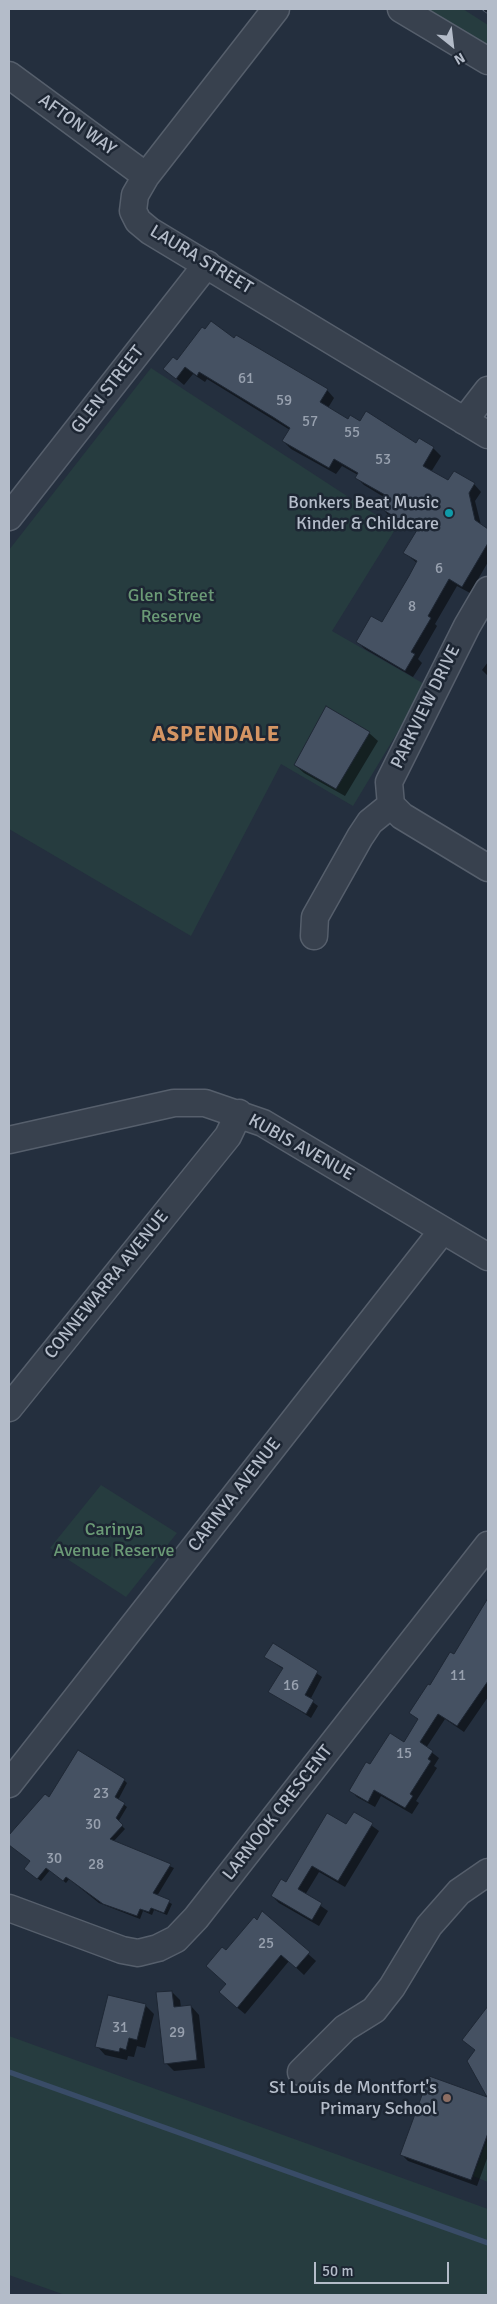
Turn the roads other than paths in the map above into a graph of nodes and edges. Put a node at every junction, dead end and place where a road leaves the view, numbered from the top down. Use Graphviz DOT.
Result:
graph roads {
  1 [pos="276,9"];
  2 [pos="400,9"];
  3 [pos="488,61"];
  4 [pos="9,75"];
  5 [pos="146,176"];
  6 [pos="207,264"];
  7 [pos="488,390"];
  8 [pos="464,420"];
  9 [pos="488,435"];
  10 [pos="9,517"];
  11 [pos="488,590"];
  12 [pos="392,805"];
  13 [pos="488,868"];
  14 [pos="314,936"];
  15 [pos="212,1105"];
  16 [pos="239,1113"];
  17 [pos="9,1140"];
  18 [pos="205,1162"];
  19 [pos="443,1230"];
  20 [pos="488,1258"];
  21 [pos="9,1408"];
  22 [pos="488,1544"];
  23 [pos="9,1784"];
  24 [pos="488,1872"];
  25 [pos="9,1908"];
  26 [pos="301,2072"];
  1 -- 5 [label="street, LAURA STREET"];
  2 -- 3 [label="street"];
  4 -- 5 [label="street, AFTON WAY"];
  5 -- 6 [label="street, LAURA STREET"];
  6 -- 8 [label="street, LAURA STREET"];
  6 -- 10 [label="street, GLEN STREET"];
  7 -- 8 [label="street"];
  8 -- 9 [label="street, LAURA STREET"];
  11 -- 12 [label="street, PARKVIEW DRIVE"];
  12 -- 13 [label="street"];
  12 -- 14 [label="street"];
  15 -- 16 [label="street, KUBIS AVENUE"];
  15 -- 17 [label="street, KUBIS AVENUE"];
  15 -- 18 [label="street, CONNEWARRA AVENUE"];
  16 -- 18 [label="street, CONNEWARRA AVENUE"];
  16 -- 19 [label="street, KUBIS AVENUE"];
  18 -- 21 [label="street, CONNEWARRA AVENUE"];
  19 -- 20 [label="street, KUBIS AVENUE"];
  19 -- 23 [label="street, CARINYA AVENUE"];
  22 -- 25 [label="street, LARNOOK CRESCENT"];
  24 -- 26 [label="street"];
}
